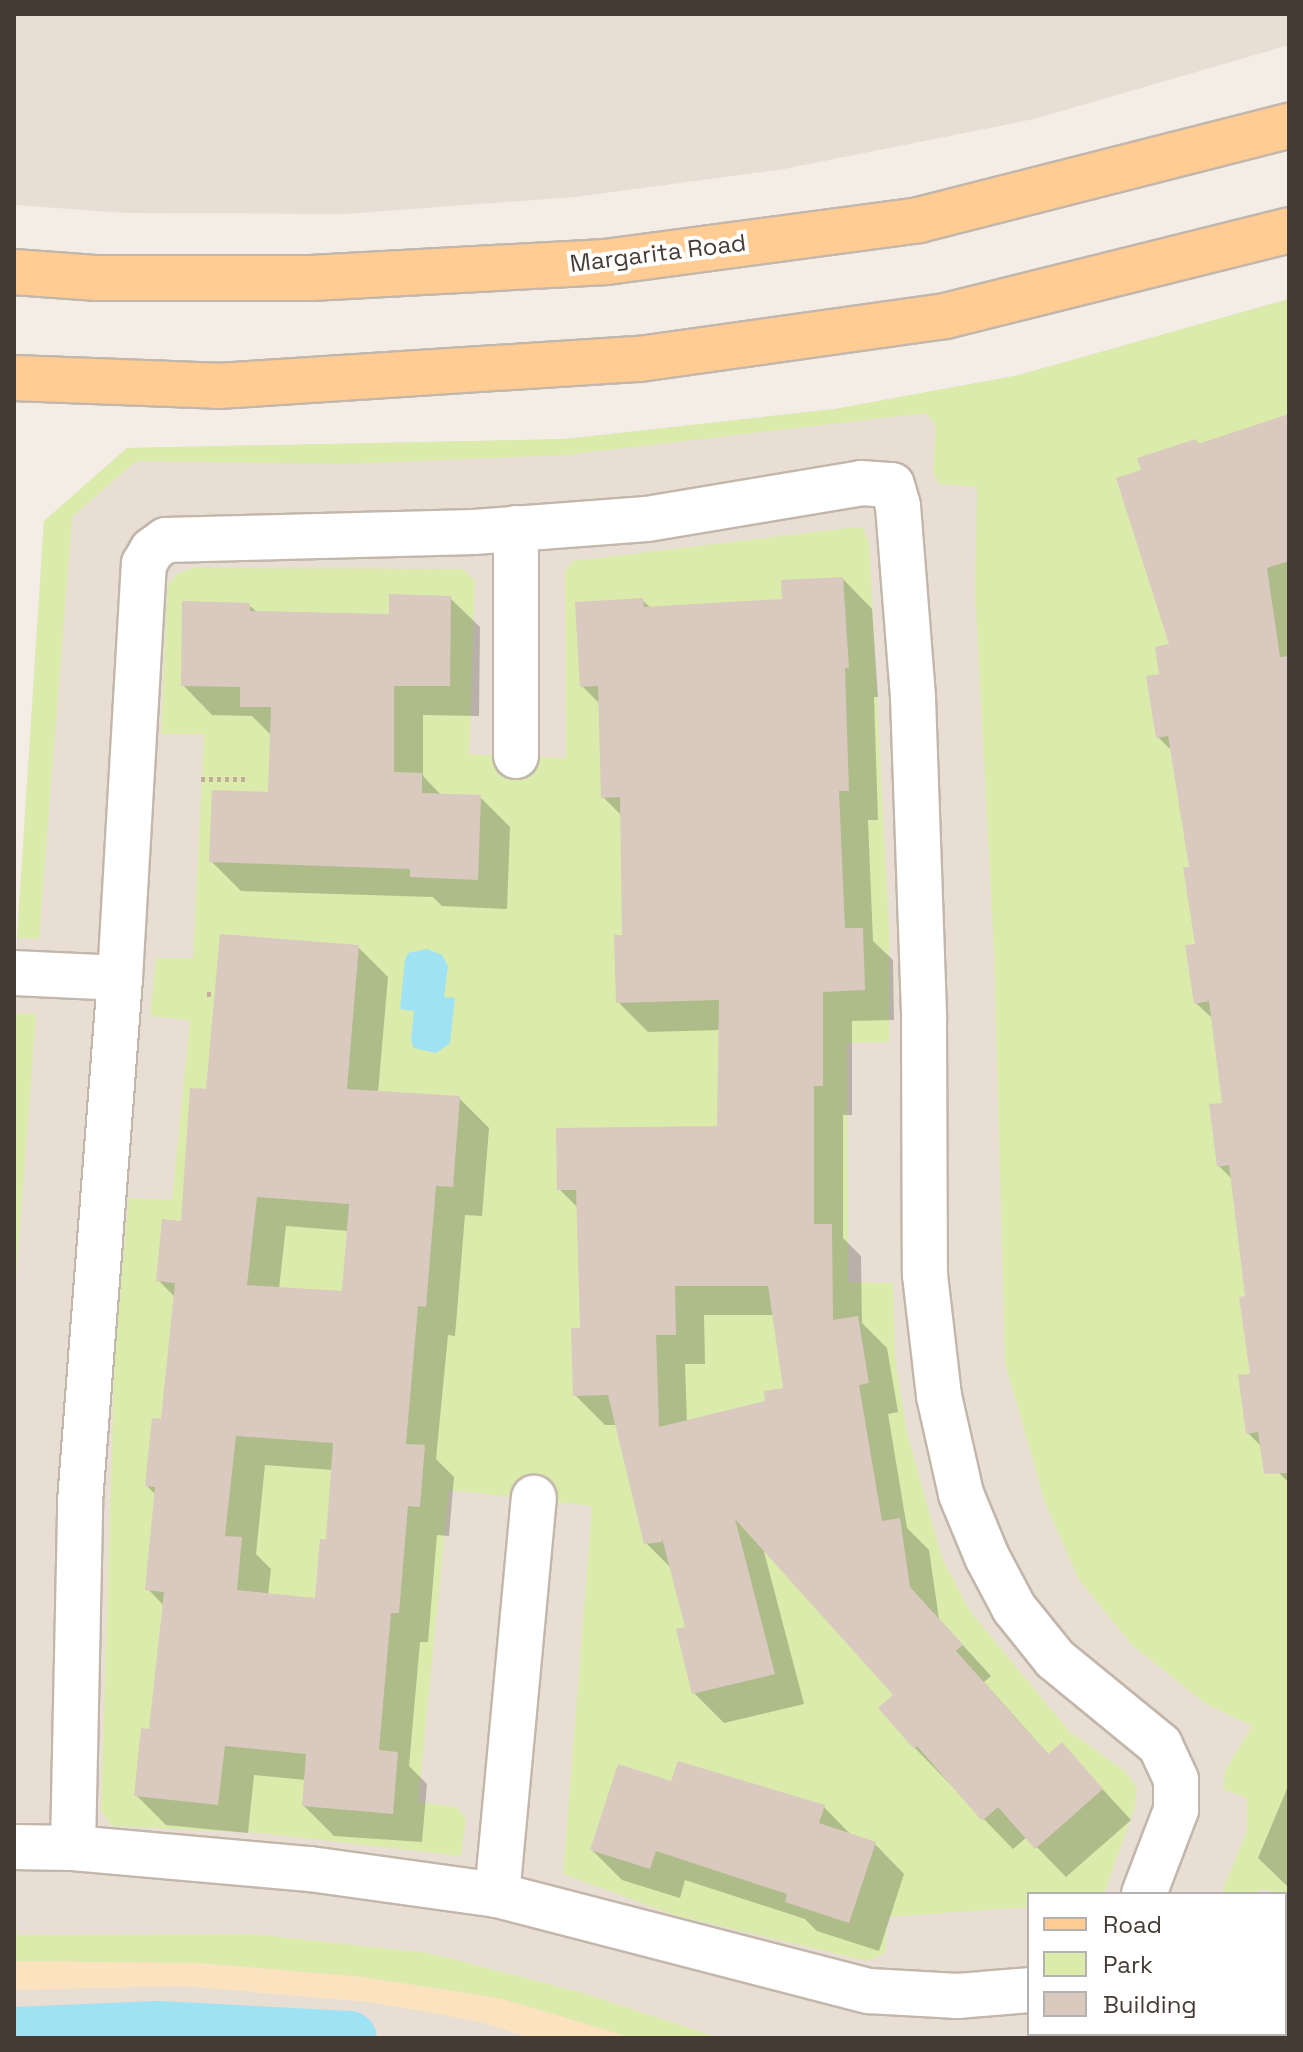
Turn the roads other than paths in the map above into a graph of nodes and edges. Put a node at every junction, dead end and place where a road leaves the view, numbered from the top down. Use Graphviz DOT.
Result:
graph roads {
  1 [pos="1289,126"];
  2 [pos="1289,230"];
  3 [pos="14,272"];
  4 [pos="14,378"];
  5 [pos="516,528"];
  6 [pos="516,756"];
  7 [pos="14,973"];
  8 [pos="120,978"];
  9 [pos="534,1498"];
  10 [pos="14,1847"];
  11 [pos="73,1848"];
  12 [pos="1145,1892"];
  13 [pos="497,1895"];
  14 [pos="1027,1990"];
  1 -- 3 [label="main road, Margarita Road"];
  2 -- 4 [label="main road"];
  5 -- 6 [label="lane"];
  5 -- 8 [label="lane"];
  5 -- 12 [label="lane"];
  7 -- 8 [label="lane"];
  8 -- 11 [label="lane"];
  9 -- 13 [label="lane"];
  10 -- 11 [label="lane"];
  11 -- 13 [label="lane"];
  13 -- 14 [label="lane"];
}
